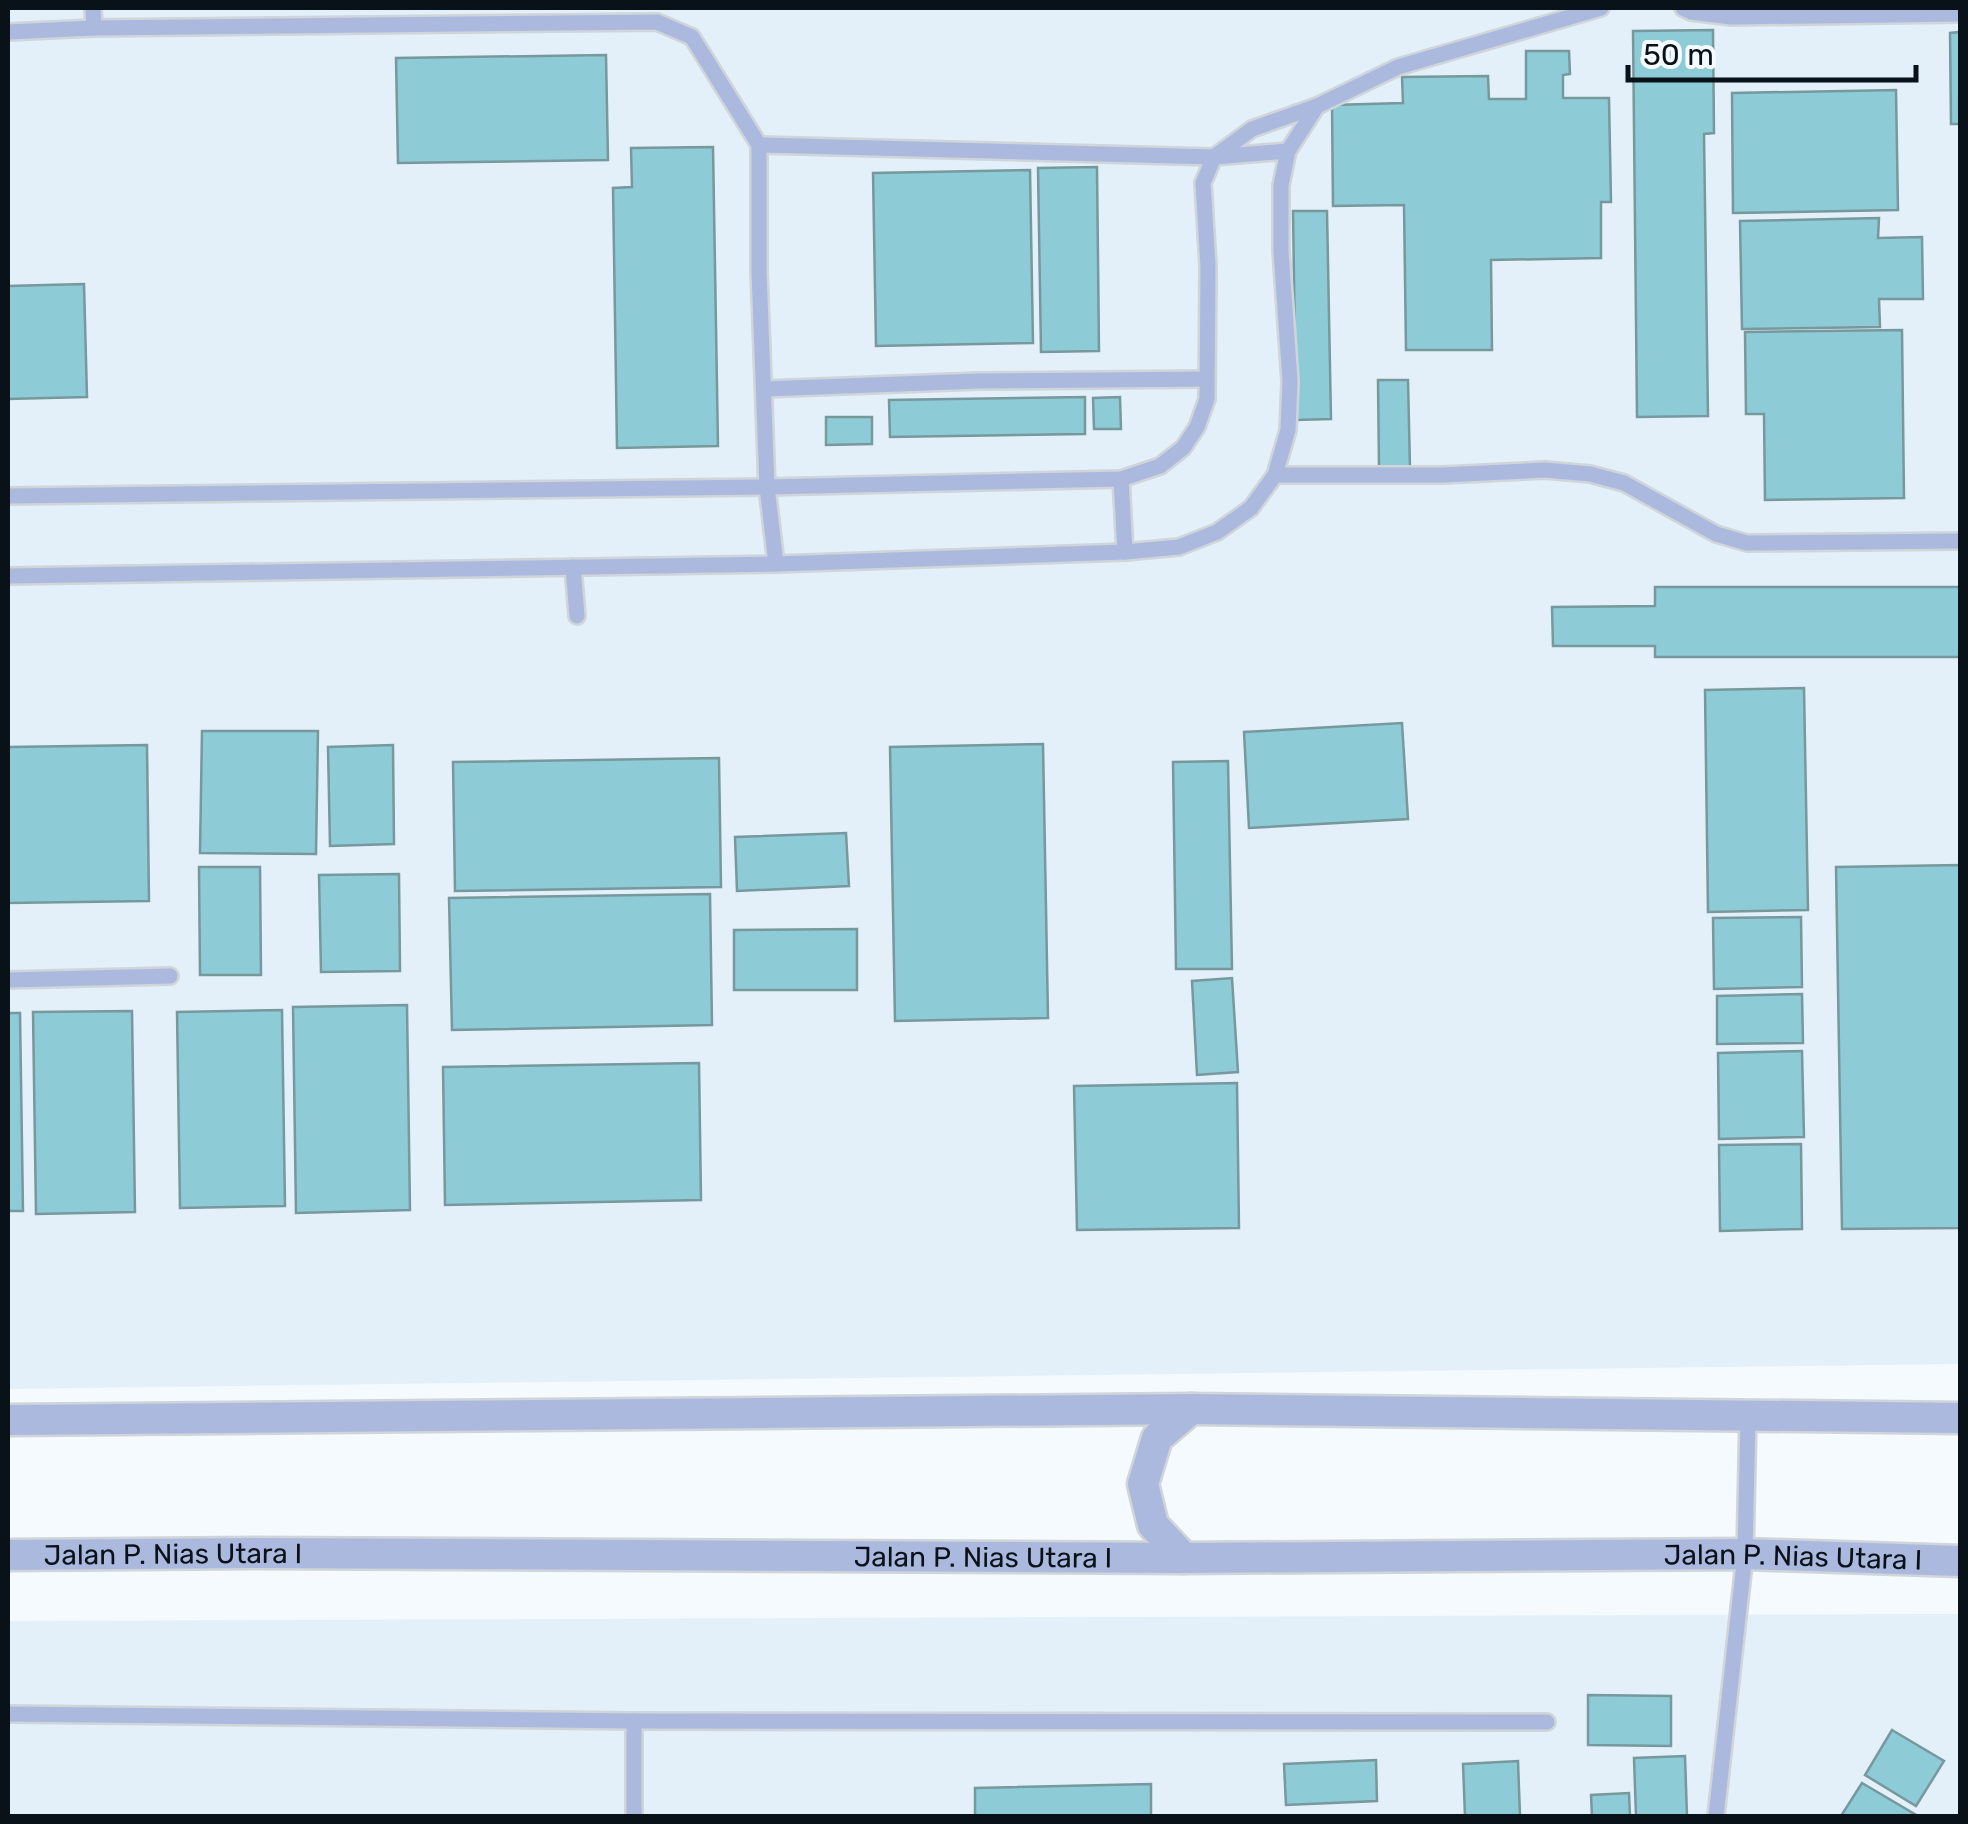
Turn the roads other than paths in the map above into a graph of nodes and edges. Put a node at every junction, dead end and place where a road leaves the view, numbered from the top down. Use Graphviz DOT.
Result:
graph roads {
  1 [pos="93,8"];
  2 [pos="1600,8"];
  3 [pos="1683,8"];
  4 [pos="1960,14"];
  5 [pos="94,28"];
  6 [pos="8,32"];
  7 [pos="1317,106"];
  8 [pos="759,146"];
  9 [pos="1288,151"];
  10 [pos="1214,157"];
  11 [pos="1207,379"];
  12 [pos="764,389"];
  13 [pos="1274,475"];
  14 [pos="1121,479"];
  15 [pos="767,487"];
  16 [pos="8,496"];
  17 [pos="1960,541"];
  18 [pos="1125,552"];
  19 [pos="776,564"];
  20 [pos="573,567"];
  21 [pos="8,576"];
  22 [pos="577,616"];
  23 [pos="170,976"];
  24 [pos="8,980"];
  25 [pos="1191,1409"];
  26 [pos="1748,1417"];
  27 [pos="1960,1418"];
  28 [pos="8,1420"];
  29 [pos="1745,1554"];
  30 [pos="8,1555"];
  31 [pos="1184,1558"];
  32 [pos="1960,1562"];
  33 [pos="8,1714"];
  34 [pos="634,1721"];
  35 [pos="1546,1722"];
  36 [pos="634,1816"];
  37 [pos="1716,1816"];
  1 -- 5 [label="lane"];
  2 -- 7 [label="lane"];
  3 -- 4 [label="lane"];
  5 -- 6 [label="lane"];
  5 -- 8 [label="lane"];
  7 -- 9 [label="lane"];
  7 -- 10 [label="lane"];
  8 -- 10 [label="lane"];
  8 -- 12 [label="lane"];
  9 -- 10 [label="lane"];
  9 -- 13 [label="lane"];
  10 -- 11 [label="lane"];
  11 -- 12 [label="lane"];
  11 -- 14 [label="lane"];
  12 -- 15 [label="lane"];
  13 -- 17 [label="lane"];
  13 -- 18 [label="lane"];
  14 -- 15 [label="lane"];
  14 -- 18 [label="lane"];
  15 -- 16 [label="lane"];
  15 -- 19 [label="lane"];
  18 -- 19 [label="lane"];
  19 -- 20 [label="lane"];
  20 -- 21 [label="lane"];
  20 -- 22 [label="lane"];
  23 -- 24 [label="lane"];
  25 -- 26 [label="street"];
  25 -- 28 [label="street"];
  25 -- 31 [label="street"];
  26 -- 27 [label="street"];
  26 -- 29 [label="lane"];
  29 -- 31 [label="street, Jalan P. Nias Utara I"];
  29 -- 32 [label="street, Jalan P. Nias Utara I"];
  29 -- 37 [label="lane"];
  30 -- 31 [label="street, Jalan P. Nias Utara I"];
  33 -- 34 [label="lane"];
  34 -- 35 [label="lane"];
  34 -- 36 [label="lane"];
}
